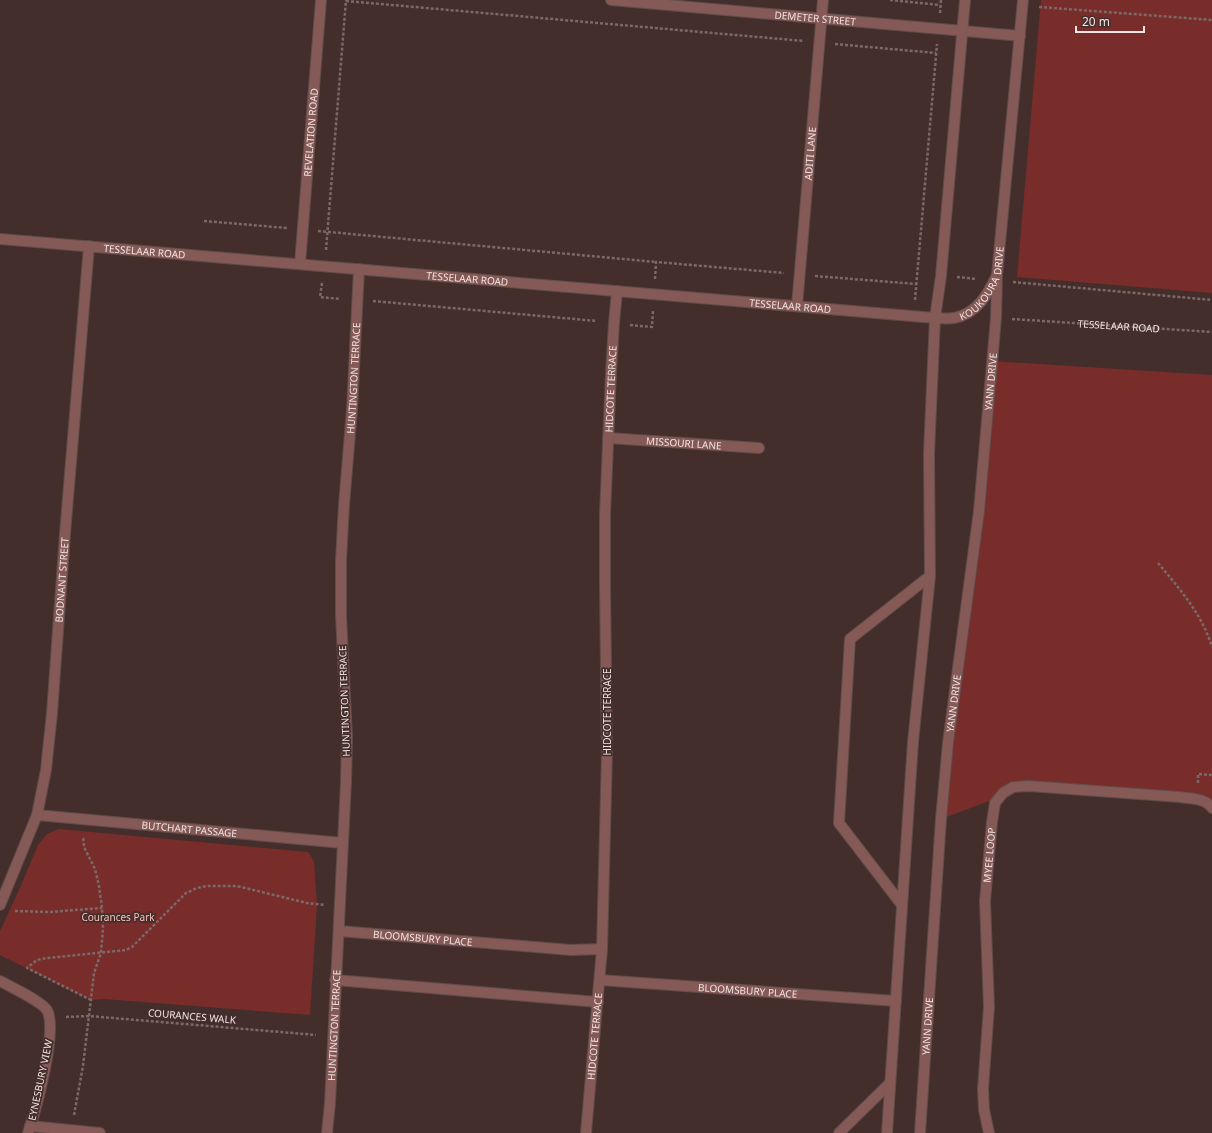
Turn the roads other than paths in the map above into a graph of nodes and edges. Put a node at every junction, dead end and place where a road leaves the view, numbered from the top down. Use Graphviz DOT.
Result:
graph roads {
  1 [pos="321,0"];
  2 [pos="611,0"];
  3 [pos="823,0"];
  4 [pos="965,0"];
  5 [pos="1022,3"];
  6 [pos="822,18"];
  7 [pos="962,31"];
  8 [pos="1020,36"];
  9 [pos="0,239"];
  10 [pos="90,246"];
  11 [pos="300,264"];
  12 [pos="359,269"];
  13 [pos="996,279"];
  14 [pos="618,291"];
  15 [pos="797,306"];
  16 [pos="935,318"];
  17 [pos="608,438"];
  18 [pos="759,448"];
  19 [pos="930,576"];
  20 [pos="1212,808"];
  21 [pos="37,815"];
  22 [pos="342,843"];
  23 [pos="0,905"];
  24 [pos="902,905"];
  25 [pos="339,931"];
  26 [pos="602,949"];
  27 [pos="335,980"];
  28 [pos="600,980"];
  29 [pos="0,981"];
  30 [pos="896,1001"];
  31 [pos="598,1002"];
  32 [pos="890,1083"];
  33 [pos="29,1130"];
  34 [pos="100,1133"];
  35 [pos="327,1133"];
  36 [pos="586,1133"];
  37 [pos="839,1133"];
  38 [pos="887,1133"];
  39 [pos="920,1133"];
  40 [pos="989,1133"];
  1 -- 11 [label="street, REVELATION ROAD"];
  2 -- 6 [label="street, DEMETER STREET"];
  3 -- 6 [label="street, ADITI LANE"];
  4 -- 7 [label="street, KOUKOURA DRIVE"];
  5 -- 8 [label="street, KOUKOURA DRIVE"];
  6 -- 7 [label="street, DEMETER STREET"];
  6 -- 15 [label="street, ADITI LANE"];
  7 -- 8 [label="street, DEMETER STREET"];
  7 -- 16 [label="street, KOUKOURA DRIVE"];
  8 -- 13 [label="street, KOUKOURA DRIVE"];
  9 -- 10 [label="street, TESSELAAR ROAD"];
  10 -- 11 [label="street, TESSELAAR ROAD"];
  10 -- 21 [label="street, BODNANT STREET"];
  11 -- 12 [label="street, TESSELAAR ROAD"];
  12 -- 14 [label="street, TESSELAAR ROAD"];
  12 -- 22 [label="street, HUNTINGTON TERRACE"];
  13 -- 16 [label="street, KOUKOURA DRIVE"];
  13 -- 39 [label="street, YANN DRIVE"];
  14 -- 15 [label="street, TESSELAAR ROAD"];
  14 -- 17 [label="street, HIDCOTE TERRACE"];
  15 -- 16 [label="street, TESSELAAR ROAD"];
  16 -- 19 [label="street"];
  17 -- 18 [label="street, MISSOURI LANE"];
  17 -- 26 [label="street, HIDCOTE TERRACE"];
  19 -- 24 [label="street"];
  19 -- 24 [label="street"];
  20 -- 40 [label="street, MYEE LOOP"];
  21 -- 22 [label="street, BUTCHART PASSAGE"];
  21 -- 23 [label="street, BODNANT STREET"];
  22 -- 25 [label="street, HUNTINGTON TERRACE"];
  24 -- 30 [label="street"];
  25 -- 26 [label="street, BLOOMSBURY PLACE"];
  25 -- 27 [label="street, HUNTINGTON TERRACE"];
  26 -- 28 [label="street, HIDCOTE TERRACE"];
  27 -- 31 [label="street"];
  27 -- 35 [label="street, HUNTINGTON TERRACE"];
  28 -- 30 [label="street, BLOOMSBURY PLACE"];
  28 -- 31 [label="street, HIDCOTE TERRACE"];
  29 -- 33 [label="street, EYNESBURY VIEW"];
  30 -- 32 [label="street"];
  31 -- 36 [label="street, HIDCOTE TERRACE"];
  32 -- 37 [label="street"];
  32 -- 38 [label="street"];
  33 -- 34 [label="street"];
}
